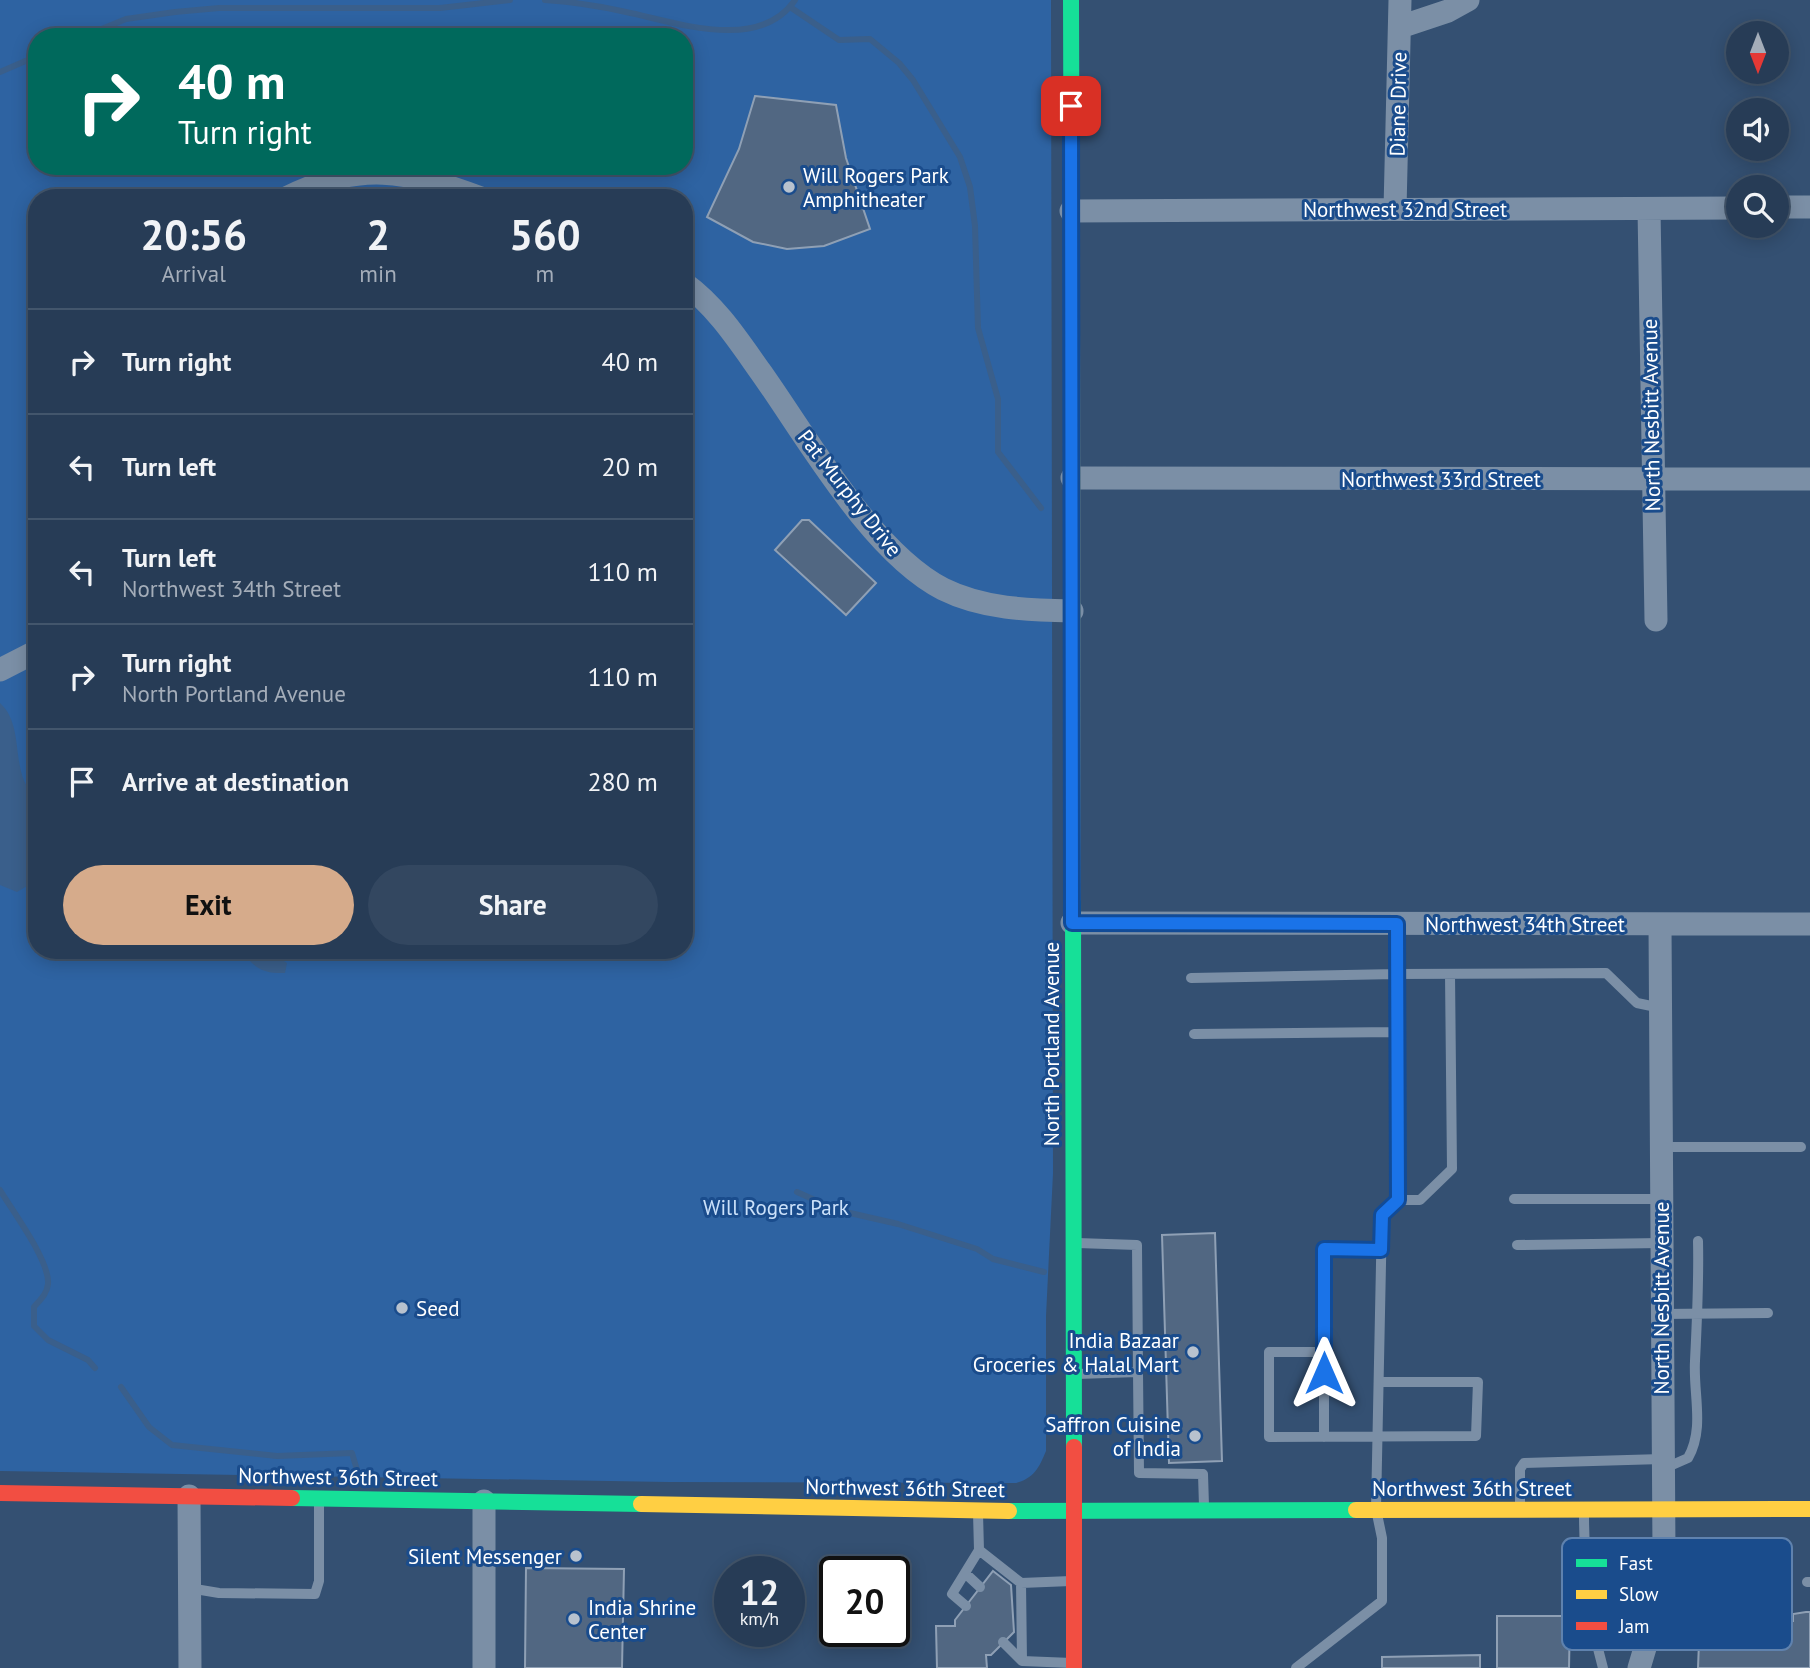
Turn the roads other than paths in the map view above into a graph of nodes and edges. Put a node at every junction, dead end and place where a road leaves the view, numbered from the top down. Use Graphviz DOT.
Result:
graph roads {
  1 [pos="1071,0"];
  2 [pos="1400,0"];
  3 [pos="1468,0"];
  4 [pos="1400,27"];
  5 [pos="356,175"];
  6 [pos="406,175"];
  7 [pos="308,189"];
  8 [pos="452,189"];
  9 [pos="1789,207"];
  10 [pos="1810,207"];
  11 [pos="1726,208"];
  12 [pos="1395,209"];
  13 [pos="1649,209"];
  14 [pos="1071,211"];
  15 [pos="693,292"];
  16 [pos="1072,478"];
  17 [pos="1810,479"];
  18 [pos="1651,480"];
  19 [pos="1072,611"];
  20 [pos="1656,620"];
  21 [pos="28,656"];
  22 [pos="0,670"];
  23 [pos="1072,923"];
  24 [pos="1397,924"];
  25 [pos="1810,924"];
  26 [pos="1660,925"];
  27 [pos="1396,974"];
  28 [pos="1450,974"];
  29 [pos="1191,978"];
  30 [pos="1661,1008"];
  31 [pos="1397,1032"];
  32 [pos="1194,1034"];
  33 [pos="1801,1146"];
  34 [pos="1661,1147"];
  35 [pos="1514,1199"];
  36 [pos="1661,1199"];
  37 [pos="1398,1200"];
  38 [pos="1698,1241"];
  39 [pos="1073,1243"];
  40 [pos="1661,1243"];
  41 [pos="1517,1245"];
  42 [pos="1381,1250"];
  43 [pos="1768,1313"];
  44 [pos="1661,1314"];
  45 [pos="1699,1314"];
  46 [pos="1324,1352"];
  47 [pos="1138,1371"];
  48 [pos="1073,1374"];
  49 [pos="1379,1382"];
  50 [pos="1378,1436"];
  51 [pos="1324,1437"];
  52 [pos="1662,1465"];
  53 [pos="0,1493"];
  54 [pos="190,1496"];
  55 [pos="320,1498"];
  56 [pos="484,1501"];
  57 [pos="1810,1508"];
  58 [pos="1205,1509"];
  59 [pos="1376,1509"];
  60 [pos="1520,1509"];
  61 [pos="1584,1509"];
  62 [pos="1663,1509"];
  63 [pos="978,1510"];
  64 [pos="1073,1510"];
  65 [pos="1584,1538"];
  66 [pos="1663,1538"];
  67 [pos="979,1550"];
  68 [pos="966,1574"];
  69 [pos="1074,1581"];
  70 [pos="1021,1583"];
  71 [pos="980,1587"];
  72 [pos="190,1588"];
  73 [pos="966,1606"];
  74 [pos="1013,1620"];
  75 [pos="1023,1628"];
  76 [pos="1003,1642"];
  77 [pos="1598,1650"];
  78 [pos="1644,1650"];
  79 [pos="1022,1661"];
  80 [pos="1074,1665"];
  81 [pos="190,1668"];
  82 [pos="484,1668"];
  83 [pos="1296,1668"];
  84 [pos="1604,1668"];
  85 [pos="1639,1668"];
  1 -- 14 [label="main road, North Portland Avenue"];
  2 -- 4 [label="street, Diane Drive"];
  3 -- 4 [label="street"];
  4 -- 12 [label="street, Diane Drive"];
  5 -- 7 [label="street"];
  6 -- 8 [label="street"];
  9 -- 10 [label="street"];
  11 -- 13 [label="street, Northwest 32nd Street"];
  12 -- 13 [label="street, Northwest 32nd Street"];
  12 -- 14 [label="street, Northwest 32nd Street"];
  13 -- 18 [label="street, North Nesbitt Avenue"];
  14 -- 16 [label="main road, North Portland Avenue"];
  15 -- 19 [label="street, Pat Murphy Drive"];
  16 -- 18 [label="street, Northwest 33rd Street"];
  16 -- 19 [label="main road, North Portland Avenue"];
  17 -- 18 [label="street, Northwest 33rd Street"];
  18 -- 20 [label="street, North Nesbitt Avenue"];
  19 -- 23 [label="main road, North Portland Avenue"];
  21 -- 22 [label="street"];
  23 -- 24 [label="street, Northwest 34th Street"];
  23 -- 39 [label="main road, North Portland Avenue"];
  24 -- 26 [label="street, Northwest 34th Street"];
  24 -- 27 [label="lane"];
  25 -- 26 [label="street, Northwest 34th Street"];
  26 -- 30 [label="street, North Nesbitt Avenue"];
  27 -- 28 [label="lane"];
  27 -- 29 [label="lane"];
  27 -- 31 [label="lane"];
  28 -- 30 [label="lane"];
  28 -- 37 [label="lane"];
  30 -- 34 [label="street, North Nesbitt Avenue"];
  31 -- 32 [label="lane"];
  31 -- 37 [label="lane"];
  33 -- 34 [label="lane"];
  34 -- 36 [label="street, North Nesbitt Avenue"];
  35 -- 36 [label="lane"];
  36 -- 40 [label="street, North Nesbitt Avenue"];
  37 -- 42 [label="lane"];
  38 -- 45 [label="lane"];
  39 -- 47 [label="lane"];
  39 -- 48 [label="main road, North Portland Avenue"];
  40 -- 41 [label="lane"];
  40 -- 44 [label="street, North Nesbitt Avenue"];
  42 -- 46 [label="lane"];
  42 -- 49 [label="lane"];
  43 -- 45 [label="lane"];
  44 -- 45 [label="lane"];
  44 -- 52 [label="street, North Nesbitt Avenue"];
  45 -- 52 [label="lane"];
  46 -- 51 [label="lane"];
  46 -- 51 [label="lane"];
  47 -- 48 [label="lane"];
  47 -- 58 [label="lane"];
  48 -- 64 [label="main road, North Portland Avenue"];
  49 -- 50 [label="lane"];
  49 -- 50 [label="lane"];
  50 -- 51 [label="lane"];
  50 -- 59 [label="lane"];
  52 -- 60 [label="lane"];
  52 -- 62 [label="street, North Nesbitt Avenue"];
  53 -- 54 [label="main road, Northwest 36th Street"];
  54 -- 55 [label="main road, Northwest 36th Street"];
  54 -- 72 [label="street"];
  55 -- 56 [label="main road, Northwest 36th Street"];
  55 -- 72 [label="lane"];
  56 -- 63 [label="main road, Northwest 36th Street"];
  56 -- 82 [label="street"];
  57 -- 62 [label="main road, Northwest 36th Street"];
  58 -- 59 [label="main road, Northwest 36th Street"];
  58 -- 64 [label="main road, Northwest 36th Street"];
  59 -- 60 [label="main road, Northwest 36th Street"];
  59 -- 83 [label="lane"];
  60 -- 61 [label="main road, Northwest 36th Street"];
  61 -- 62 [label="main road, Northwest 36th Street"];
  61 -- 65 [label="lane"];
  62 -- 66 [label="street, North Nesbitt Avenue"];
  63 -- 64 [label="main road, Northwest 36th Street"];
  63 -- 67 [label="lane"];
  64 -- 69 [label="main road, North Portland Avenue"];
  67 -- 68 [label="lane"];
  67 -- 70 [label="lane"];
  68 -- 71 [label="lane"];
  68 -- 73 [label="lane"];
  69 -- 70 [label="lane"];
  69 -- 80 [label="main road, North Portland Avenue"];
  70 -- 75 [label="lane"];
  72 -- 81 [label="street"];
  74 -- 75 [label="lane"];
  75 -- 79 [label="lane"];
  76 -- 79 [label="lane"];
  77 -- 84 [label="lane"];
  78 -- 85 [label="street, North Nesbitt Avenue"];
  79 -- 80 [label="lane"];
}
